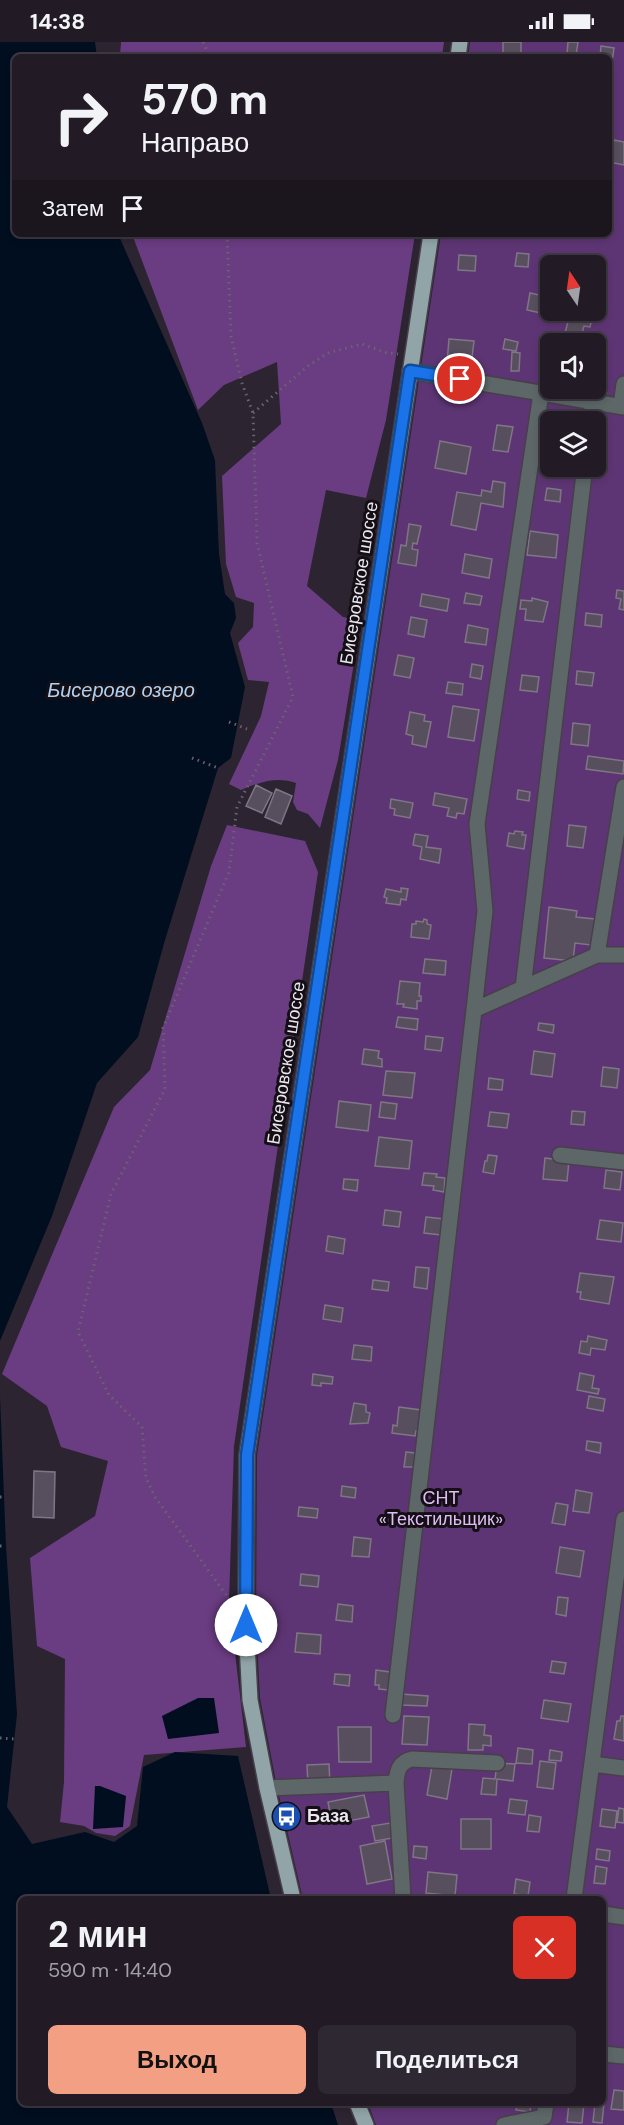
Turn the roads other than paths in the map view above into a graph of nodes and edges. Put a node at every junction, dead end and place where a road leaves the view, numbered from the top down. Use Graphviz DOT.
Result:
graph roads {
  1 [pos="431,237"];
  2 [pos="412,363"];
  3 [pos="624,384"];
  4 [pos="540,393"];
  5 [pos="540,399"];
  6 [pos="580,399"];
  7 [pos="593,401"];
  8 [pos="622,406"];
  9 [pos="592,411"];
  10 [pos="584,477"];
  11 [pos="624,787"];
  12 [pos="597,955"];
  13 [pos="624,955"];
  14 [pos="523,988"];
  15 [pos="474,1010"];
  16 [pos="560,1155"];
  17 [pos="624,1162"];
  18 [pos="624,1519"];
  19 [pos="619,1604"];
  20 [pos="393,1715"];
  21 [pos="497,1763"];
  22 [pos="592,1764"];
  23 [pos="624,1768"];
  24 [pos="396,1783"];
  25 [pos="267,1788"];
  26 [pos="291,1896"];
  27 [pos="403,1896"];
  28 [pos="574,1896"];
  29 [pos="606,1914"];
  30 [pos="624,1917"];
  31 [pos="606,2054"];
  32 [pos="624,2056"];
  33 [pos="358,2106"];
  34 [pos="544,2115"];
  35 [pos="366,2125"];
  36 [pos="504,2125"];
  1 -- 2 [label="main road, Бисеровское шоссе"];
  2 -- 4 [label="street"];
  2 -- 25 [label="main road, Бисеровское шоссе"];
  3 -- 8 [label="street"];
  5 -- 15 [label="street"];
  6 -- 7 [label="street"];
  7 -- 8 [label="street"];
  7 -- 9 [label="street"];
  10 -- 14 [label="street"];
  11 -- 12 [label="street"];
  12 -- 13 [label="street"];
  12 -- 14 [label="street"];
  14 -- 15 [label="street"];
  15 -- 20 [label="street"];
  16 -- 17 [label="street"];
  18 -- 19 [label="street"];
  19 -- 22 [label="street"];
  21 -- 24 [label="street"];
  22 -- 23 [label="street"];
  22 -- 28 [label="street"];
  24 -- 25 [label="street"];
  24 -- 27 [label="street"];
  25 -- 26 [label="main road, Бисеровское шоссе"];
  29 -- 30 [label="street"];
  31 -- 32 [label="street"];
  33 -- 35 [label="main road"];
  34 -- 36 [label="street"];
}
